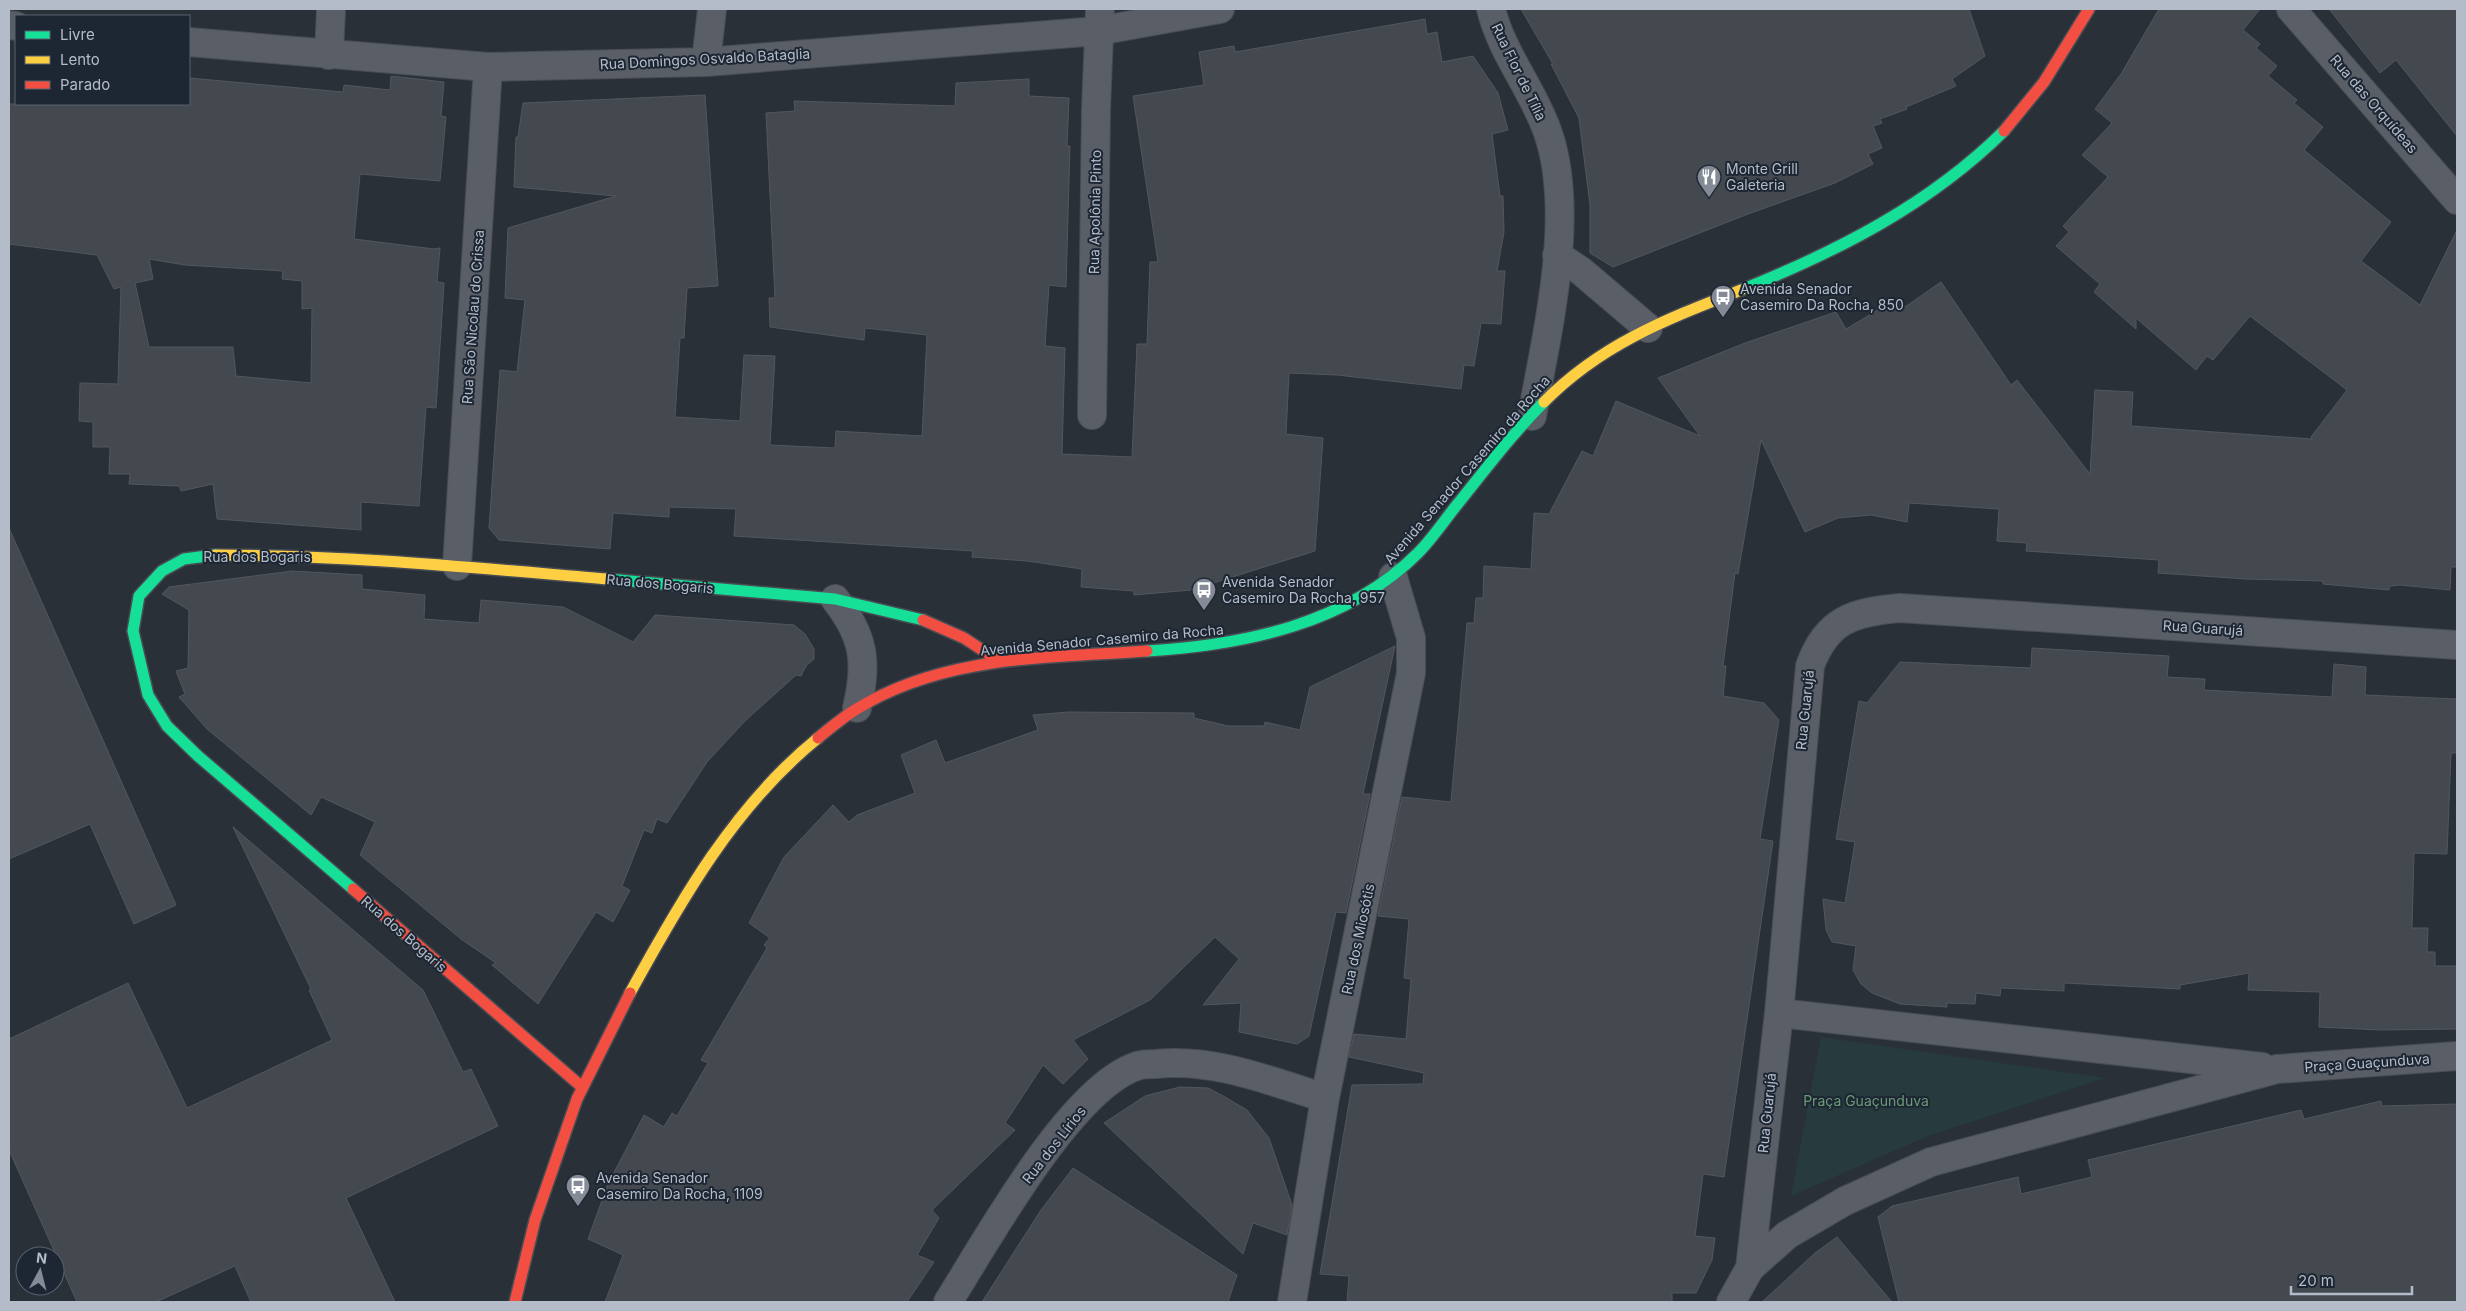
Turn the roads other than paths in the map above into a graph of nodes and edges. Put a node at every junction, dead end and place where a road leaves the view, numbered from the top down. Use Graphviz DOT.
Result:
graph roads {
  1 [pos="331,9"];
  2 [pos="712,9"];
  3 [pos="1220,9"];
  4 [pos="1490,9"];
  5 [pos="2089,9"];
  6 [pos="2291,9"];
  7 [pos="1099,20"];
  8 [pos="190,42"];
  9 [pos="329,55"];
  10 [pos="706,62"];
  11 [pos="488,67"];
  12 [pos="2457,200"];
  13 [pos="1557,255"];
  14 [pos="1648,328"];
  15 [pos="1092,415"];
  16 [pos="1532,416"];
  17 [pos="457,566"];
  18 [pos="1393,577"];
  19 [pos="834,599"];
  20 [pos="2457,645"];
  21 [pos="999,662"];
  22 [pos="857,708"];
  23 [pos="1779,1013"];
  24 [pos="2457,1056"];
  25 [pos="2276,1069"];
  26 [pos="582,1087"];
  27 [pos="1325,1098"];
  28 [pos="1750,1268"];
  29 [pos="515,1302"];
  30 [pos="948,1302"];
  31 [pos="1292,1302"];
  32 [pos="1730,1302"];
  1 -- 9 [label="street"];
  2 -- 10 [label="street"];
  3 -- 7 [label="street, Rua Domingos Osvaldo Bataglia"];
  4 -- 13 [label="street, Rua Flor de Tília"];
  5 -- 14 [label="street, Avenida Senador Casemiro da Rocha"];
  6 -- 12 [label="street, Rua das Orquídeas"];
  7 -- 10 [label="street, Rua Domingos Osvaldo Bataglia"];
  7 -- 15 [label="street, Rua Apolônia Pinto"];
  8 -- 9 [label="street, Rua Domingos Osvaldo Bataglia"];
  9 -- 11 [label="street, Rua Domingos Osvaldo Bataglia"];
  10 -- 11 [label="street, Rua Domingos Osvaldo Bataglia"];
  11 -- 17 [label="street, Rua São Nicolau do Crissa"];
  13 -- 14 [label="street"];
  13 -- 16 [label="street, Rua Flor de Tília"];
  14 -- 16 [label="street, Avenida Senador Casemiro da Rocha"];
  16 -- 18 [label="street, Avenida Senador Casemiro da Rocha"];
  17 -- 19 [label="street, Rua dos Bogaris"];
  17 -- 26 [label="street, Rua dos Bogaris"];
  18 -- 21 [label="street, Avenida Senador Casemiro da Rocha"];
  18 -- 27 [label="street, Rua dos Miosótis"];
  19 -- 21 [label="street, Rua dos Bogaris"];
  19 -- 22 [label="street"];
  20 -- 23 [label="street, Rua Guarujá"];
  21 -- 22 [label="street, Avenida Senador Casemiro da Rocha"];
  22 -- 26 [label="street, Avenida Senador Casemiro da Rocha"];
  23 -- 25 [label="street, Praça Guaçunduva"];
  23 -- 28 [label="street, Rua Guarujá"];
  24 -- 25 [label="street, Praça Guaçunduva"];
  25 -- 28 [label="street, Praça Guaçunduva"];
  26 -- 29 [label="street, Avenida Senador Casemiro da Rocha"];
  27 -- 30 [label="street, Rua dos Lírios"];
  27 -- 31 [label="street, Rua dos Miosótis"];
  28 -- 32 [label="street, Rua Guarujá"];
}
